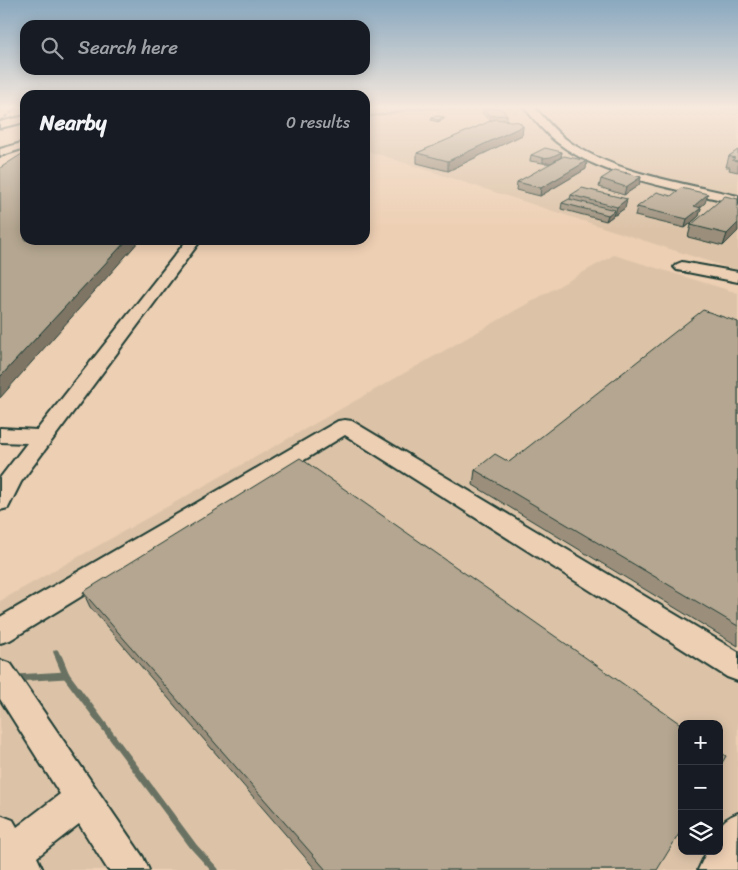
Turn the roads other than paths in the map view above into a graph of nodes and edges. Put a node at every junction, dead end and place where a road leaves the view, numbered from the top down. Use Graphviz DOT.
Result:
graph roads {
  1 [pos="17,148"];
  2 [pos="573,148"];
  3 [pos="0,153"];
  4 [pos="738,200"];
  5 [pos="190,245"];
  6 [pos="682,267"];
  7 [pos="738,277"];
  8 [pos="0,435"];
  9 [pos="42,437"];
  10 [pos="0,502"];
  11 [pos="0,631"];
  12 [pos="738,668"];
  13 [pos="0,673"];
  14 [pos="83,798"];
  15 [pos="738,831"];
  16 [pos="9,855"];
  17 [pos="130,870"];
  18 [pos="717,870"];
  1 -- 3 [label="street"];
  2 -- 4 [label="street"];
  5 -- 9 [label="street"];
  6 -- 7 [label="street"];
  8 -- 9 [label="street"];
  9 -- 10 [label="street"];
  11 -- 12 [label="street"];
  13 -- 14 [label="street"];
  14 -- 16 [label="street"];
  14 -- 17 [label="street"];
  15 -- 18 [label="street"];
}
